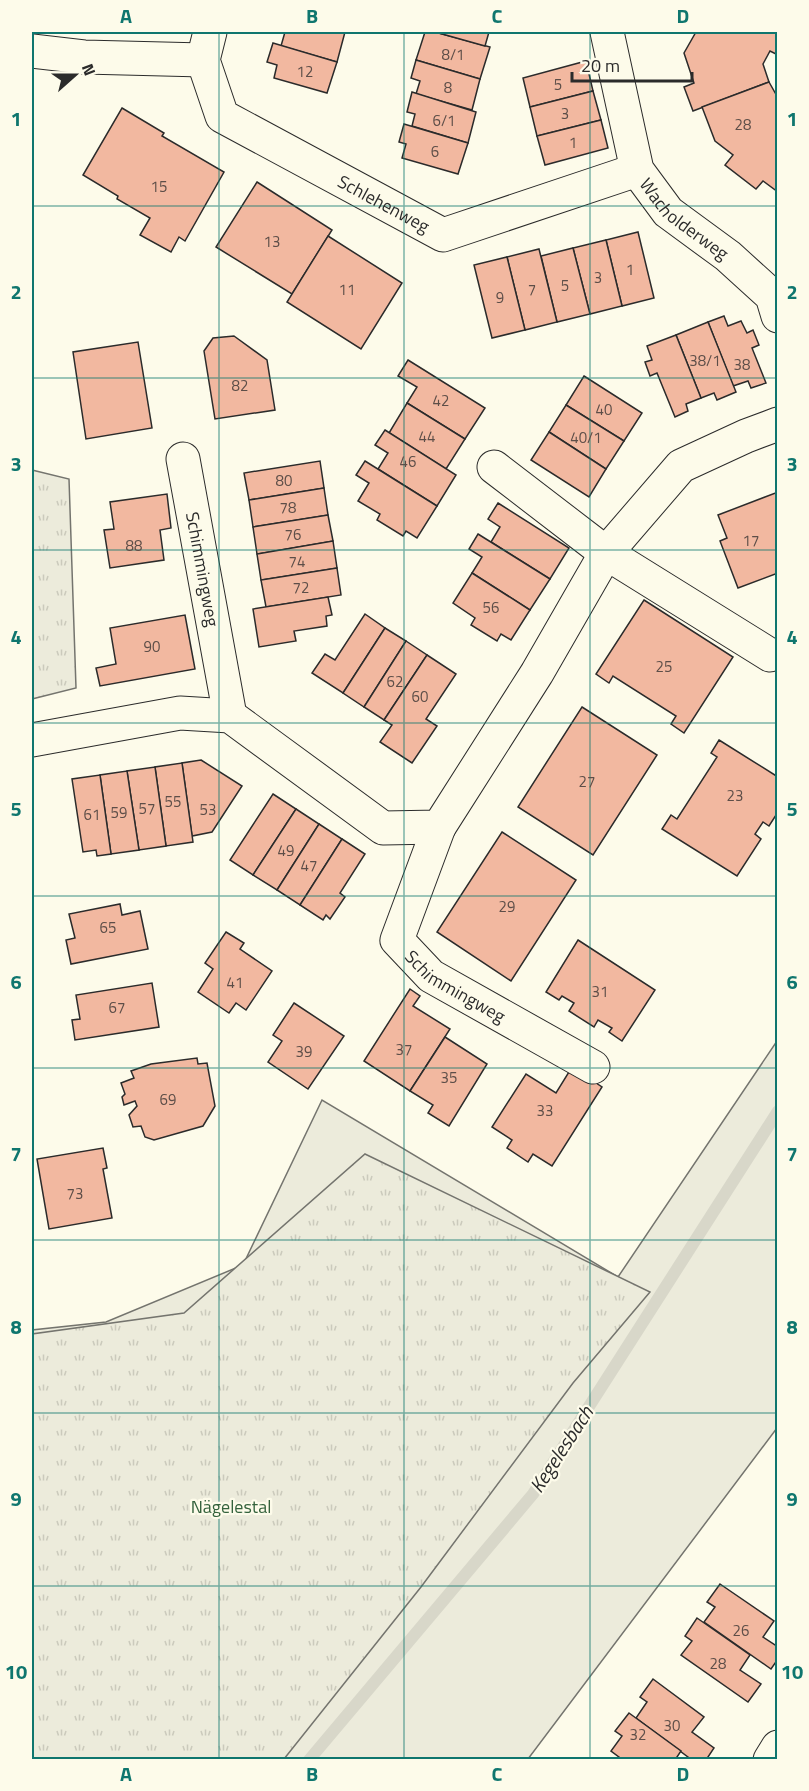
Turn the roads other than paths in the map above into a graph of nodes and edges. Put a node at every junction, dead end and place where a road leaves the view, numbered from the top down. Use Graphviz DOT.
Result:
graph roads {
  1 [pos="607,32"];
  2 [pos="207,46"];
  3 [pos="32,51"];
  4 [pos="637,170"];
  5 [pos="777,316"];
  6 [pos="777,424"];
  7 [pos="183,459"];
  8 [pos="494,467"];
  9 [pos="606,553"];
  10 [pos="770,655"];
  11 [pos="230,716"];
  12 [pos="32,740"];
  13 [pos="439,827"];
  14 [pos="593,1067"];
  15 [pos="777,1747"];
  16 [pos="770,1760"];
  1 -- 4 [label="street, Wacholderweg"];
  2 -- 3 [label="street"];
  2 -- 4 [label="street, Schlehenweg"];
  4 -- 5 [label="street, Wacholderweg"];
  6 -- 9 [label="street, Schimmingweg"];
  7 -- 11 [label="street, Schimmingweg"];
  8 -- 9 [label="street"];
  9 -- 10 [label="street"];
  9 -- 13 [label="street, Schimmingweg"];
  11 -- 12 [label="street"];
  11 -- 13 [label="street"];
  13 -- 14 [label="street, Schimmingweg"];
  15 -- 16 [label="street"];
}
